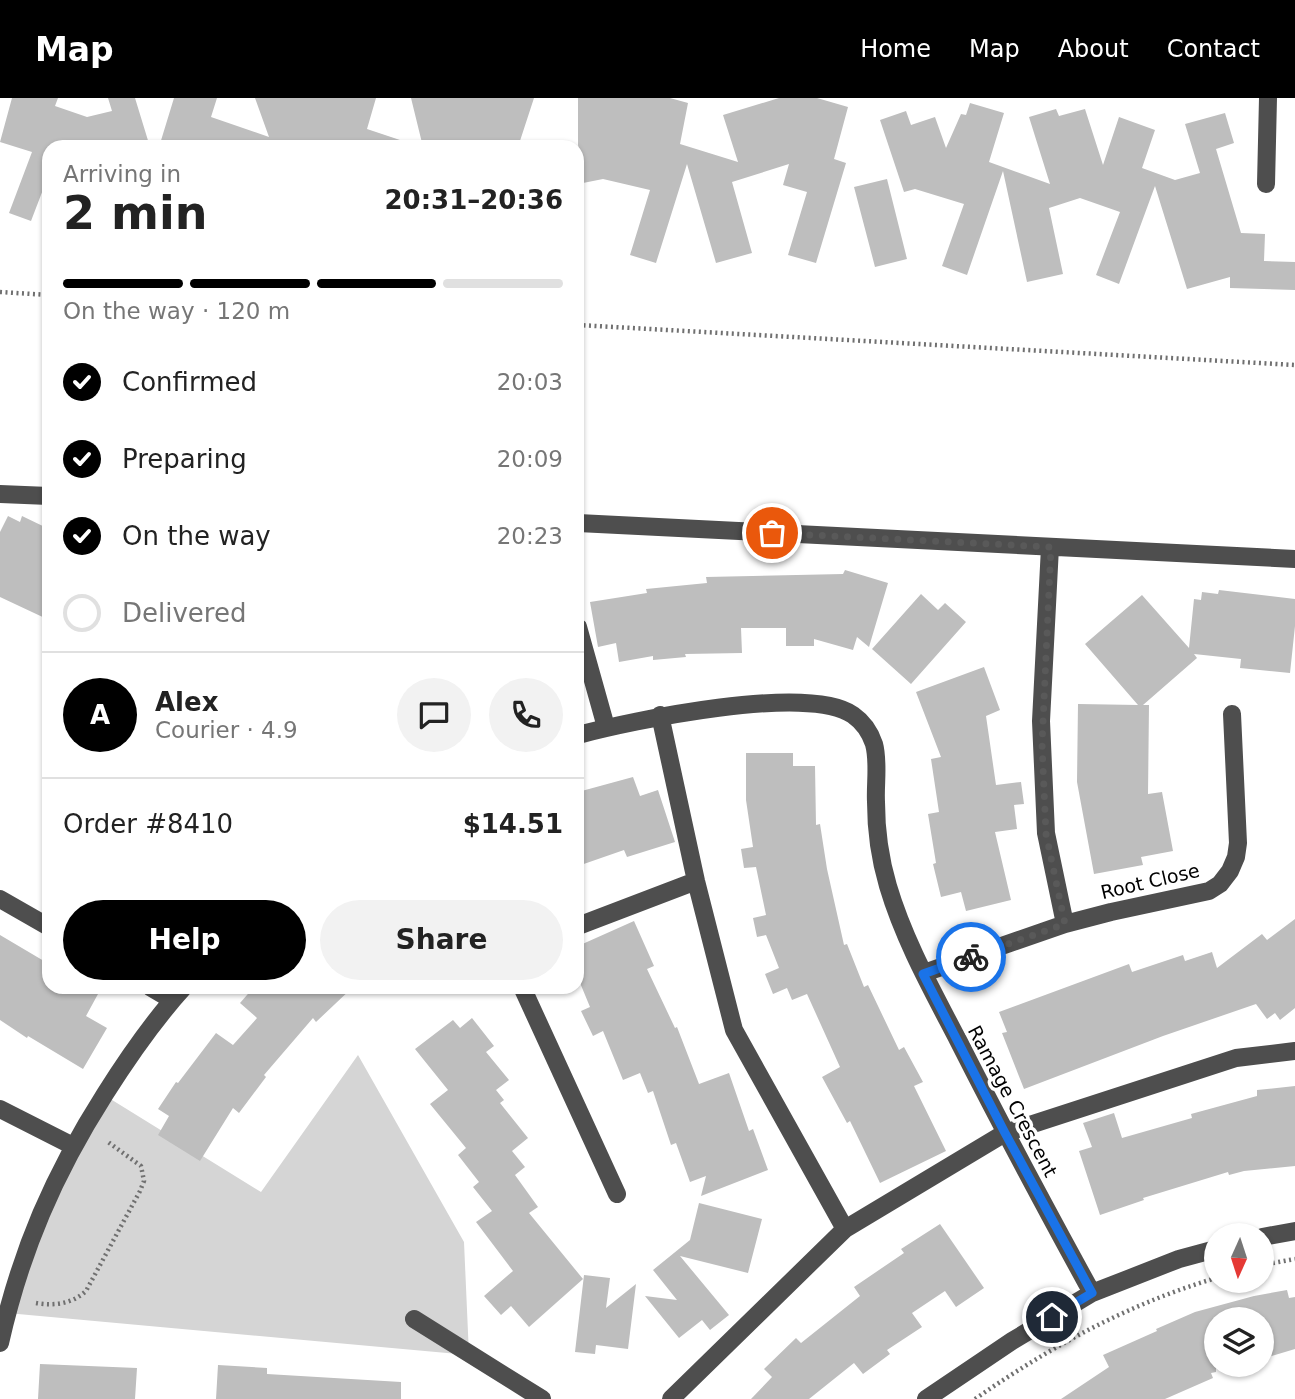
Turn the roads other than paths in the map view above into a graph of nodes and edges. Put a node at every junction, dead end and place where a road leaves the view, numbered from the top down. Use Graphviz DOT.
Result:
graph roads {
  1 [pos="1268,98"];
  2 [pos="1266,184"];
  3 [pos="0,494"];
  4 [pos="42,496"];
  5 [pos="584,523"];
  6 [pos="1051,547"];
  7 [pos="1295,559"];
  8 [pos="584,648"];
  9 [pos="1232,714"];
  10 [pos="660,715"];
  11 [pos="606,727"];
  12 [pos="584,733"];
  13 [pos="696,881"];
  14 [pos="0,899"];
  15 [pos="42,923"];
  16 [pos="584,924"];
  17 [pos="1065,924"];
  18 [pos="923,974"];
  19 [pos="177,994"];
  20 [pos="525,994"];
  21 [pos="1295,1051"];
  22 [pos="0,1109"];
  23 [pos="1005,1133"];
  24 [pos="73,1146"];
  25 [pos="617,1194"];
  26 [pos="845,1229"];
  27 [pos="1295,1231"];
  28 [pos="1274,1235"];
  29 [pos="1204,1252"];
  30 [pos="1092,1293"];
  31 [pos="3,1312"];
  32 [pos="414,1319"];
  33 [pos="0,1343"];
  34 [pos="542,1399"];
  35 [pos="671,1399"];
  36 [pos="926,1399"];
  1 -- 2 [label="street"];
  3 -- 4 [label="street"];
  5 -- 6 [label="street"];
  6 -- 7 [label="street"];
  6 -- 17 [label="street"];
  8 -- 11 [label="street"];
  9 -- 17 [label="street, Root Close"];
  10 -- 11 [label="street, Ramage Crescent"];
  10 -- 13 [label="street"];
  10 -- 18 [label="street, Ramage Crescent"];
  11 -- 12 [label="street, Ramage Crescent"];
  13 -- 16 [label="street"];
  13 -- 26 [label="street"];
  14 -- 15 [label="street"];
  17 -- 18 [label="street, Root Close"];
  18 -- 23 [label="street, Ramage Crescent"];
  19 -- 24 [label="street"];
  20 -- 25 [label="street"];
  21 -- 23 [label="street"];
  22 -- 24 [label="street"];
  23 -- 26 [label="street"];
  23 -- 30 [label="street, Ramage Crescent"];
  24 -- 31 [label="street"];
  26 -- 35 [label="street"];
  27 -- 28 [label="street"];
  29 -- 30 [label="street"];
  30 -- 36 [label="street"];
  31 -- 33 [label="street"];
  32 -- 34 [label="street"];
}
